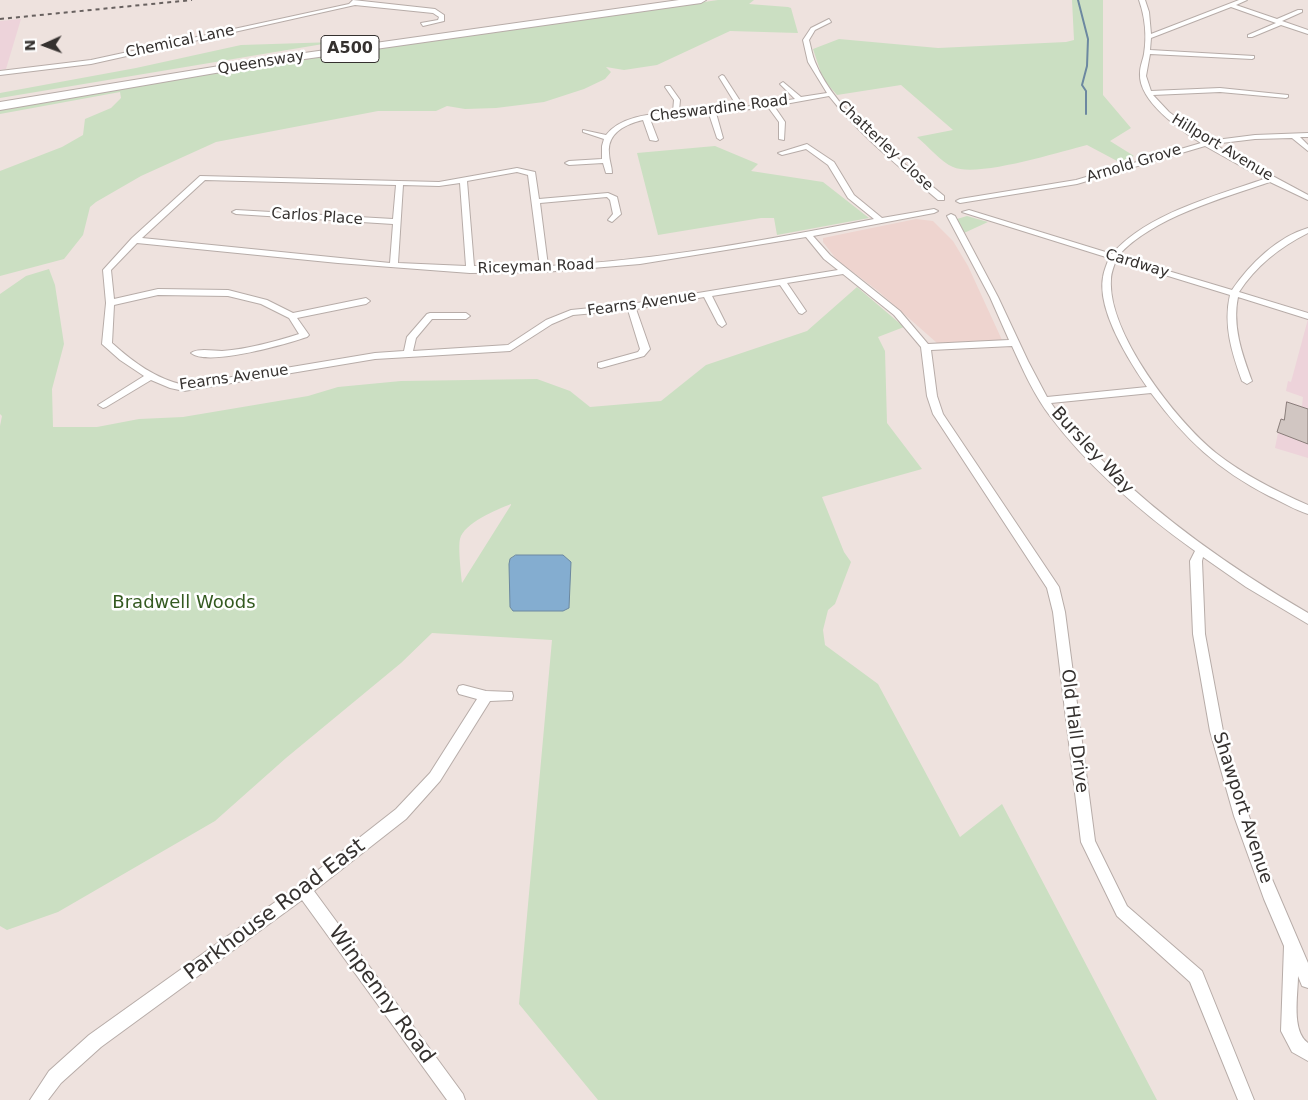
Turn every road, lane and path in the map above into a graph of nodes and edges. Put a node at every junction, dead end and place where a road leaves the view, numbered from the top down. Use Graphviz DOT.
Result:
graph roads {
  1 [pos="674,0"];
  2 [pos="701,0"];
  3 [pos="1142,0"];
  4 [pos="1244,0"];
  5 [pos="356,1"];
  6 [pos="1230,5"];
  7 [pos="1300,11"];
  8 [pos="829,22"];
  9 [pos="1279,22"];
  10 [pos="423,24"];
  11 [pos="1147,25"];
  12 [pos="1168,29"];
  13 [pos="1308,32"];
  14 [pos="1250,36"];
  15 [pos="1148,37"];
  16 [pos="1147,52"];
  17 [pos="1252,57"];
  18 [pos="0,73"];
  19 [pos="734,80"];
  20 [pos="787,86"];
  21 [pos="668,87"];
  22 [pos="1148,93"];
  23 [pos="830,94"];
  24 [pos="1286,96"];
  25 [pos="799,99"];
  26 [pos="0,101"];
  27 [pos="770,105"];
  28 [pos="0,106"];
  29 [pos="742,110"];
  30 [pos="712,111"];
  31 [pos="676,113"];
  32 [pos="646,118"];
  33 [pos="585,131"];
  34 [pos="1293,135"];
  35 [pos="1308,135"];
  36 [pos="607,138"];
  37 [pos="720,138"];
  38 [pos="654,140"];
  39 [pos="782,140"];
  40 [pos="1207,143"];
  41 [pos="1308,149"];
  42 [pos="782,154"];
  43 [pos="606,161"];
  44 [pos="569,163"];
  45 [pos="609,171"];
  46 [pos="1270,179"];
  47 [pos="463,181"];
  48 [pos="400,182"];
  49 [pos="941,198"];
  50 [pos="1308,198"];
  51 [pos="537,201"];
  52 [pos="960,201"];
  53 [pos="934,211"];
  54 [pos="236,212"];
  55 [pos="966,212"];
  56 [pos="951,216"];
  57 [pos="612,220"];
  58 [pos="880,220"];
  59 [pos="398,222"];
  60 [pos="1308,230"];
  61 [pos="807,233"];
  62 [pos="135,240"];
  63 [pos="1113,256"];
  64 [pos="394,265"];
  65 [pos="544,269"];
  66 [pos="470,270"];
  67 [pos="845,271"];
  68 [pos="783,283"];
  69 [pos="1234,293"];
  70 [pos="707,295"];
  71 [pos="366,301"];
  72 [pos="110,303"];
  73 [pos="631,307"];
  74 [pos="802,311"];
  75 [pos="292,316"];
  76 [pos="466,316"];
  77 [pos="1308,316"];
  78 [pos="721,325"];
  79 [pos="1014,343"];
  80 [pos="926,347"];
  81 [pos="196,353"];
  82 [pos="408,354"];
  83 [pos="605,362"];
  84 [pos="152,376"];
  85 [pos="1247,381"];
  86 [pos="1153,390"];
  87 [pos="1045,400"];
  88 [pos="103,405"];
  89 [pos="1308,510"];
  90 [pos="1201,549"];
  91 [pos="1308,619"];
  92 [pos="463,690"];
  93 [pos="486,696"];
  94 [pos="508,696"];
  95 [pos="304,890"];
  96 [pos="1291,945"];
  97 [pos="1308,980"];
  98 [pos="1308,1053"];
  99 [pos="38,1100"];
  100 [pos="457,1100"];
  101 [pos="1246,1100"];
  1 -- 26 [label="highway, Queensway / A500"];
  2 -- 28 [label="highway, Queensway / A500"];
  3 -- 11 [label="street"];
  4 -- 6 [label="street"];
  5 -- 10 [label="street, Chemical Lane"];
  5 -- 18 [label="street, Chemical Lane"];
  6 -- 9 [label="street"];
  6 -- 12 [label="street"];
  7 -- 9 [label="street"];
  8 -- 23 [label="street, Chatterley Close"];
  9 -- 13 [label="street"];
  9 -- 14 [label="street"];
  11 -- 12 [label="street"];
  11 -- 15 [label="street"];
  12 -- 15 [label="street"];
  15 -- 16 [label="street"];
  16 -- 17 [label="street"];
  16 -- 22 [label="street"];
  19 -- 29 [label="street"];
  20 -- 25 [label="street"];
  21 -- 31 [label="street"];
  22 -- 24 [label="street"];
  22 -- 40 [label="street, Hillport Avenue"];
  23 -- 25 [label="street, Cheswardine Road"];
  23 -- 49 [label="street, Chatterley Close"];
  25 -- 27 [label="street, Cheswardine Road"];
  27 -- 29 [label="street, Cheswardine Road"];
  27 -- 39 [label="street"];
  29 -- 30 [label="street, Cheswardine Road"];
  30 -- 31 [label="street, Cheswardine Road"];
  30 -- 37 [label="street"];
  31 -- 32 [label="street, Cheswardine Road"];
  32 -- 36 [label="street, Cheswardine Road"];
  32 -- 38 [label="street"];
  33 -- 36 [label="street"];
  34 -- 35 [label="street, Arnold Grove"];
  34 -- 40 [label="street, Arnold Grove"];
  34 -- 41 [label="street"];
  36 -- 43 [label="street"];
  40 -- 46 [label="street, Hillport Avenue"];
  40 -- 52 [label="street, Arnold Grove"];
  42 -- 58 [label="street"];
  43 -- 44 [label="street"];
  43 -- 45 [label="street"];
  46 -- 50 [label="street, Hillport Avenue"];
  46 -- 63 [label="street"];
  47 -- 48 [label="street, Fearns Avenue"];
  47 -- 51 [label="street, Fearns Avenue"];
  47 -- 66 [label="street"];
  48 -- 59 [label="street"];
  48 -- 62 [label="street, Fearns Avenue"];
  49 -- 52 [label="street, Arnold Grove"];
  49 -- 53 [label="street"];
  51 -- 57 [label="street"];
  51 -- 65 [label="street, Fearns Avenue"];
  52 -- 55 [label="street"];
  53 -- 56 [label="street"];
  53 -- 58 [label="street, Riceyman Road"];
  54 -- 59 [label="street, Carlos Place"];
  55 -- 56 [label="street"];
  55 -- 63 [label="street, Cardway"];
  56 -- 79 [label="street, Bursley Way"];
  58 -- 61 [label="street, Riceyman Road"];
  59 -- 64 [label="street"];
  60 -- 69 [label="street"];
  61 -- 65 [label="street, Riceyman Road"];
  61 -- 67 [label="street"];
  62 -- 64 [label="street, Riceyman Road"];
  62 -- 72 [label="street, Fearns Avenue"];
  63 -- 69 [label="street, Cardway"];
  63 -- 86 [label="street"];
  64 -- 66 [label="street, Riceyman Road"];
  65 -- 66 [label="street, Riceyman Road"];
  67 -- 68 [label="street, Fearns Avenue"];
  67 -- 80 [label="street"];
  68 -- 70 [label="street, Fearns Avenue"];
  68 -- 74 [label="street"];
  69 -- 77 [label="street, Cardway"];
  69 -- 85 [label="street"];
  70 -- 73 [label="street, Fearns Avenue"];
  70 -- 78 [label="street"];
  71 -- 75 [label="street"];
  72 -- 75 [label="street"];
  72 -- 84 [label="street, Fearns Avenue"];
  73 -- 82 [label="street, Fearns Avenue"];
  73 -- 83 [label="street"];
  75 -- 81 [label="street"];
  76 -- 82 [label="street"];
  79 -- 80 [label="street"];
  79 -- 87 [label="street, Bursley Way"];
  80 -- 101 [label="street, Old Hall Drive"];
  82 -- 84 [label="street, Fearns Avenue"];
  84 -- 88 [label="street"];
  86 -- 87 [label="street"];
  86 -- 89 [label="street"];
  87 -- 90 [label="street, Bursley Way"];
  90 -- 91 [label="street, Bursley Way"];
  90 -- 96 [label="street, Shawport Avenue"];
  92 -- 93 [label="street"];
  93 -- 94 [label="street"];
  93 -- 95 [label="street, Parkhouse Road East"];
  95 -- 99 [label="street, Parkhouse Road East"];
  95 -- 100 [label="street, Winpenny Road"];
  96 -- 97 [label="street, Shawport Avenue"];
  96 -- 98 [label="street, Shawport Avenue"];
}
